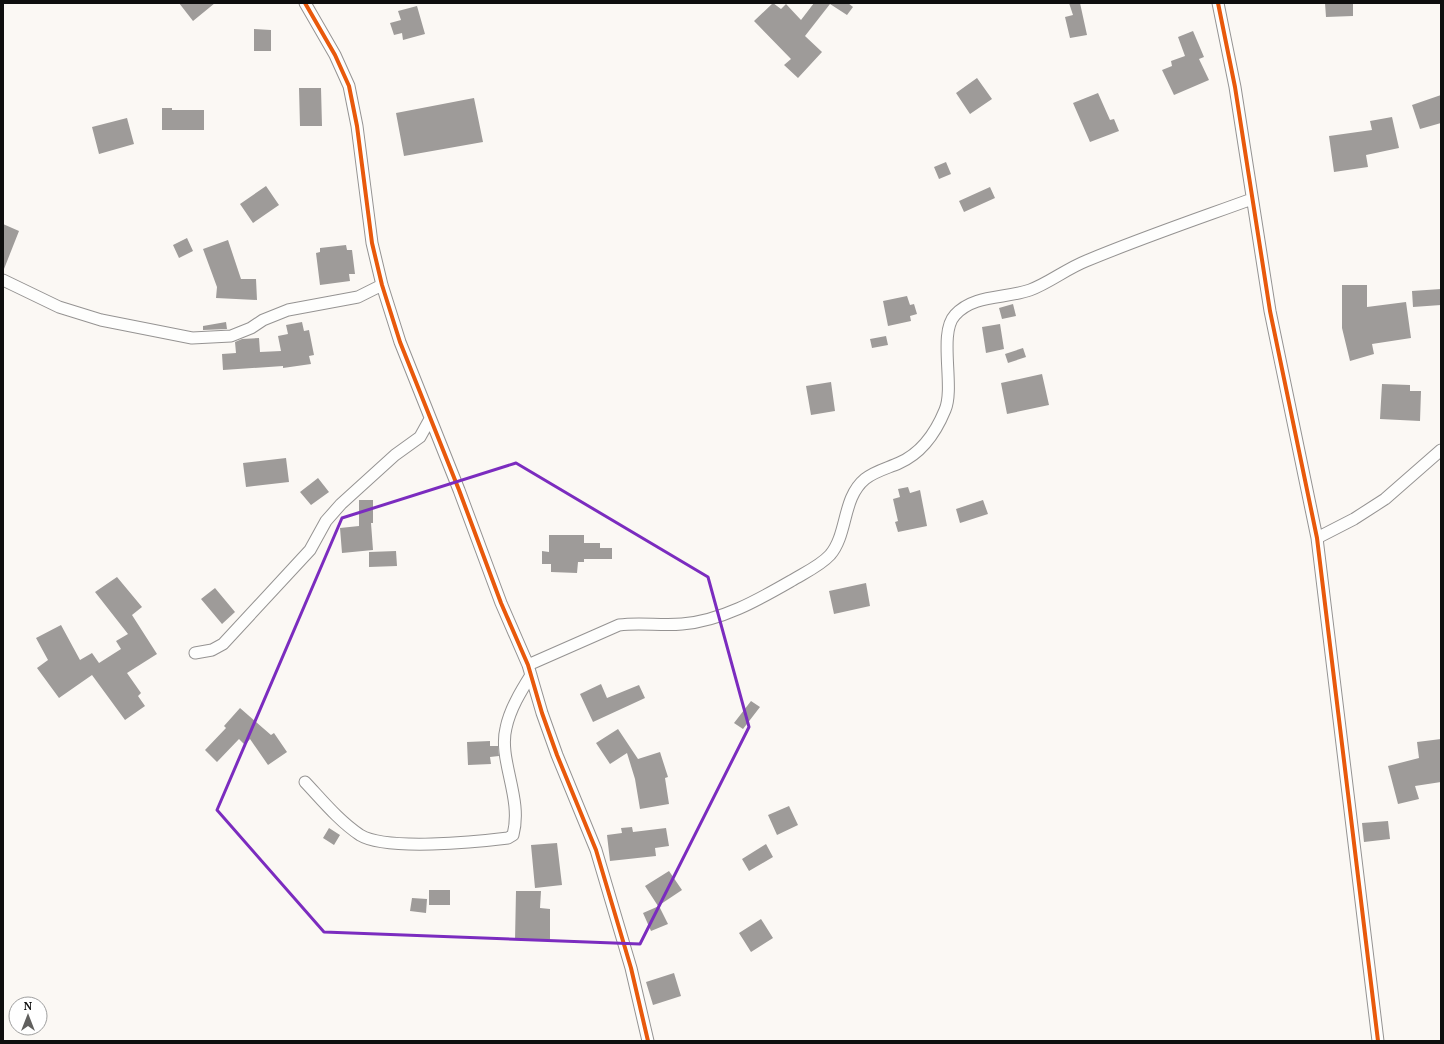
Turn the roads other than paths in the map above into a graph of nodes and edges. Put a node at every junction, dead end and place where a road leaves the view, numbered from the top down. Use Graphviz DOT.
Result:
graph roads {
  1 [pos="306,3"];
  2 [pos="1218,3"];
  3 [pos="1252,199"];
  4 [pos="3,280"];
  5 [pos="382,285"];
  6 [pos="430,419"];
  7 [pos="420,437"];
  8 [pos="438,438"];
  9 [pos="1441,450"];
  10 [pos="1317,538"];
  11 [pos="195,653"];
  12 [pos="529,670"];
  13 [pos="305,782"];
  14 [pos="648,1041"];
  15 [pos="1378,1041"];
  1 -- 5 [label="street"];
  2 -- 3 [label="street"];
  3 -- 10 [label="street"];
  3 -- 12 [label="street"];
  4 -- 5 [label="street"];
  5 -- 6 [label="street"];
  6 -- 7 [label="street"];
  6 -- 8 [label="street"];
  7 -- 8 [label="street"];
  7 -- 11 [label="street"];
  8 -- 12 [label="street"];
  9 -- 10 [label="street"];
  10 -- 15 [label="street"];
  12 -- 13 [label="street"];
  12 -- 14 [label="street"];
}
